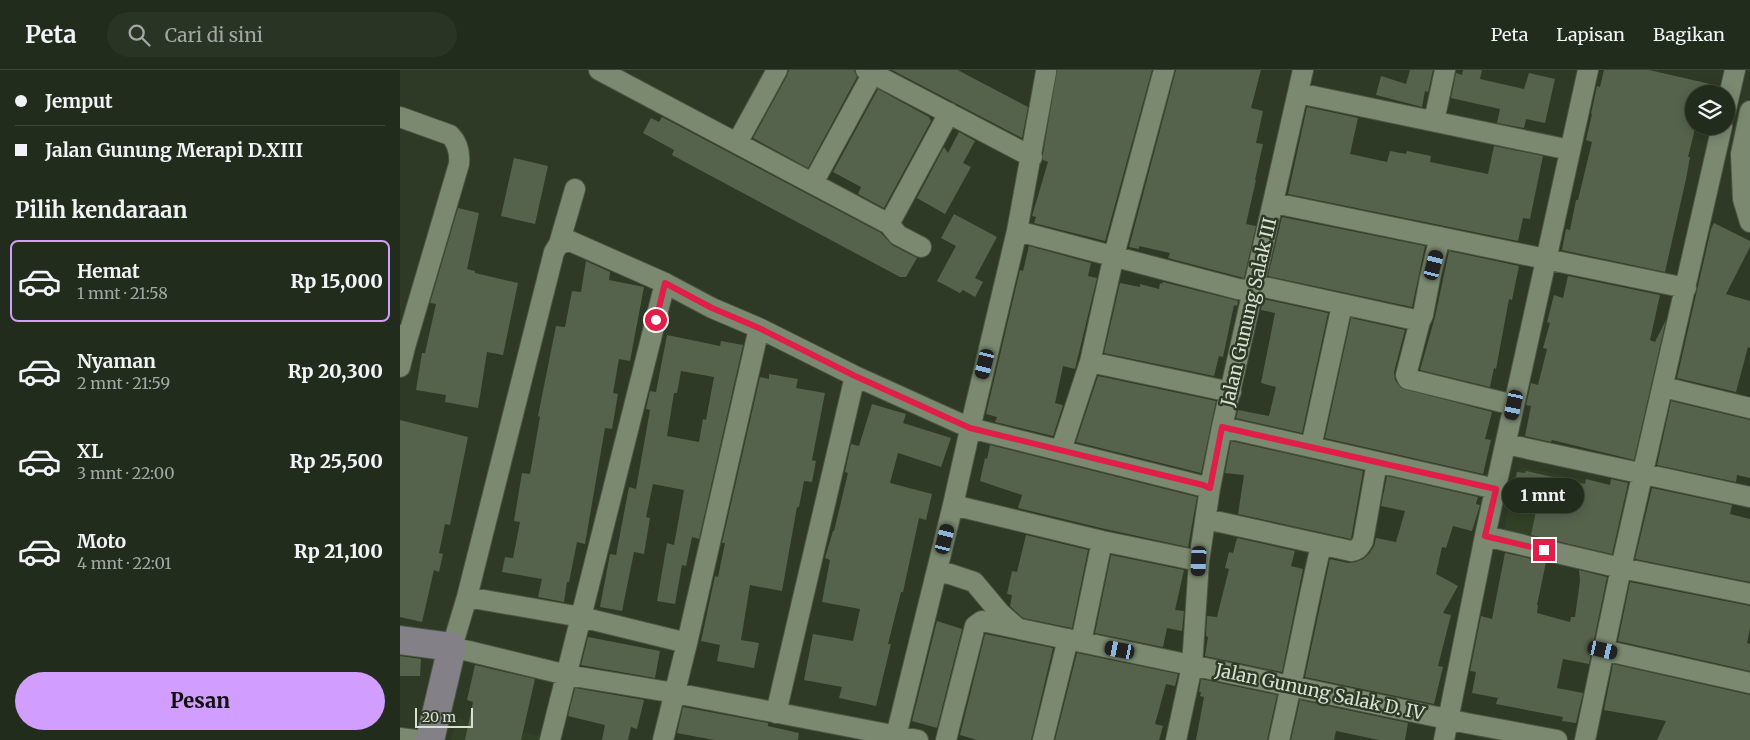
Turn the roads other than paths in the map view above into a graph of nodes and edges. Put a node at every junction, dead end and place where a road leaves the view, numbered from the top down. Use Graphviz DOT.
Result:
graph roads {
  1 [pos="777,70"];
  2 [pos="1164,70"];
  3 [pos="1304,70"];
  4 [pos="1445,70"];
  5 [pos="1588,70"];
  6 [pos="1735,70"];
  7 [pos="870,72"];
  8 [pos="1046,72"];
  9 [pos="610,73"];
  10 [pos="1732,85"];
  11 [pos="1298,93"];
  12 [pos="1750,111"];
  13 [pos="949,113"];
  14 [pos="400,117"];
  15 [pos="1434,121"];
  16 [pos="1720,135"];
  17 [pos="737,143"];
  18 [pos="1570,150"];
  19 [pos="1032,156"];
  20 [pos="813,184"];
  21 [pos="574,189"];
  22 [pos="1746,197"];
  23 [pos="1274,203"];
  24 [pos="1750,222"];
  25 [pos="889,224"];
  26 [pos="1017,231"];
  27 [pos="1440,237"];
  28 [pos="560,244"];
  29 [pos="921,247"];
  30 [pos="1114,255"];
  31 [pos="1546,259"];
  32 [pos="665,283"];
  33 [pos="1254,288"];
  34 [pos="1686,288"];
  35 [pos="1342,305"];
  36 [pos="1420,321"];
  37 [pos="759,328"];
  38 [pos="403,340"];
  39 [pos="1090,362"];
  40 [pos="400,367"];
  41 [pos="855,376"];
  42 [pos="1663,387"];
  43 [pos="1230,392"];
  44 [pos="1514,405"];
  45 [pos="1750,407"];
  46 [pos="1222,427"];
  47 [pos="970,428"];
  48 [pos="1506,444"];
  49 [pos="1311,447"];
  50 [pos="1061,450"];
  51 [pos="1377,462"];
  52 [pos="1643,474"];
  53 [pos="1210,488"];
  54 [pos="1496,489"];
  55 [pos="1750,497"];
  56 [pos="953,505"];
  57 [pos="1206,519"];
  58 [pos="1485,536"];
  59 [pos="1102,541"];
  60 [pos="1321,545"];
  61 [pos="1199,561"];
  62 [pos="1622,568"];
  63 [pos="937,572"];
  64 [pos="1750,594"];
  65 [pos="467,597"];
  66 [pos="581,617"];
  67 [pos="1017,628"];
  68 [pos="400,640"];
  69 [pos="1074,640"];
  70 [pos="687,643"];
  71 [pos="452,647"];
  72 [pos="1603,650"];
  73 [pos="1192,666"];
  74 [pos="567,675"];
  75 [pos="1750,684"];
  76 [pos="1291,685"];
  77 [pos="674,693"];
  78 [pos="776,713"];
  79 [pos="1449,719"];
  80 [pos="400,738"];
  81 [pos="896,738"];
  82 [pos="416,740"];
  83 [pos="430,740"];
  84 [pos="550,740"];
  85 [pos="663,740"];
  86 [pos="918,740"];
  87 [pos="946,740"];
  88 [pos="1043,740"];
  89 [pos="1176,740"];
  90 [pos="1279,740"];
  91 [pos="1444,740"];
  92 [pos="1556,740"];
  93 [pos="1585,740"];
  1 -- 17 [label="street"];
  2 -- 30 [label="street"];
  3 -- 11 [label="street, Jalan Gunung Salak III"];
  4 -- 15 [label="street"];
  5 -- 18 [label="street"];
  6 -- 10 [label="street"];
  7 -- 13 [label="street"];
  7 -- 20 [label="street"];
  8 -- 19 [label="street"];
  9 -- 17 [label="street"];
  11 -- 15 [label="street"];
  11 -- 23 [label="street, Jalan Gunung Salak III"];
  12 -- 22 [label="street"];
  13 -- 19 [label="street"];
  13 -- 25 [label="street"];
  14 -- 38 [label="street"];
  15 -- 18 [label="street"];
  16 -- 34 [label="street"];
  17 -- 20 [label="street"];
  18 -- 31 [label="street"];
  19 -- 26 [label="street"];
  20 -- 25 [label="street"];
  21 -- 28 [label="street"];
  22 -- 24 [label="street"];
  23 -- 27 [label="street"];
  23 -- 33 [label="street, Jalan Gunung Salak III"];
  25 -- 29 [label="street"];
  26 -- 30 [label="street"];
  26 -- 47 [label="street"];
  27 -- 31 [label="street"];
  27 -- 36 [label="street"];
  28 -- 32 [label="street"];
  28 -- 65 [label="street"];
  30 -- 33 [label="street"];
  30 -- 39 [label="street"];
  31 -- 34 [label="street"];
  31 -- 44 [label="street"];
  32 -- 37 [label="street"];
  32 -- 66 [label="street"];
  33 -- 35 [label="street"];
  33 -- 43 [label="street, Jalan Gunung Salak III"];
  34 -- 42 [label="street"];
  35 -- 36 [label="street"];
  35 -- 49 [label="street"];
  36 -- 44 [label="street"];
  37 -- 41 [label="street"];
  37 -- 70 [label="street"];
  38 -- 40 [label="street"];
  39 -- 43 [label="street"];
  39 -- 50 [label="street"];
  41 -- 47 [label="street"];
  41 -- 78 [label="street"];
  42 -- 45 [label="street"];
  42 -- 52 [label="street"];
  43 -- 46 [label="street, Jalan Gunung Salak III"];
  44 -- 48 [label="street"];
  46 -- 49 [label="street"];
  46 -- 53 [label="street, Jalan Gunung Salak III"];
  47 -- 50 [label="street"];
  47 -- 56 [label="street"];
  48 -- 52 [label="street"];
  48 -- 54 [label="street"];
  49 -- 51 [label="street"];
  50 -- 53 [label="street"];
  51 -- 54 [label="street"];
  51 -- 60 [label="street"];
  52 -- 55 [label="street"];
  52 -- 62 [label="street"];
  53 -- 57 [label="street, Jalan Gunung Salak III"];
  54 -- 58 [label="street"];
  56 -- 59 [label="street"];
  56 -- 63 [label="street"];
  57 -- 60 [label="street"];
  57 -- 61 [label="street, Jalan Gunung Salak III"];
  58 -- 62 [label="street"];
  58 -- 79 [label="street"];
  59 -- 61 [label="street"];
  59 -- 69 [label="street"];
  60 -- 76 [label="street"];
  61 -- 73 [label="street, Jalan Gunung Salak III"];
  62 -- 64 [label="street"];
  62 -- 72 [label="street"];
  63 -- 67 [label="street"];
  63 -- 81 [label="street"];
  65 -- 66 [label="street"];
  65 -- 71 [label="street"];
  66 -- 70 [label="street"];
  66 -- 74 [label="street"];
  67 -- 69 [label="street, Jalan Gunung Salak D. IV"];
  67 -- 87 [label="street, Jalan Gunung Salak D. IV"];
  68 -- 71 [label="street"];
  69 -- 73 [label="street, Jalan Gunung Salak D. IV"];
  69 -- 88 [label="street"];
  70 -- 77 [label="street"];
  71 -- 74 [label="street"];
  71 -- 83 [label="street"];
  72 -- 75 [label="street"];
  72 -- 93 [label="street"];
  73 -- 76 [label="street, Jalan Gunung Salak D. IV"];
  73 -- 89 [label="street, Jalan Gunung Salak III"];
  74 -- 77 [label="street"];
  74 -- 84 [label="street"];
  76 -- 79 [label="street, Jalan Gunung Salak D. IV"];
  76 -- 90 [label="street"];
  77 -- 78 [label="street"];
  77 -- 85 [label="street"];
  78 -- 81 [label="street"];
  79 -- 91 [label="street"];
  79 -- 92 [label="street, Jalan Gunung Salak D. IV"];
  80 -- 82 [label="street"];
  81 -- 86 [label="street"];
}
